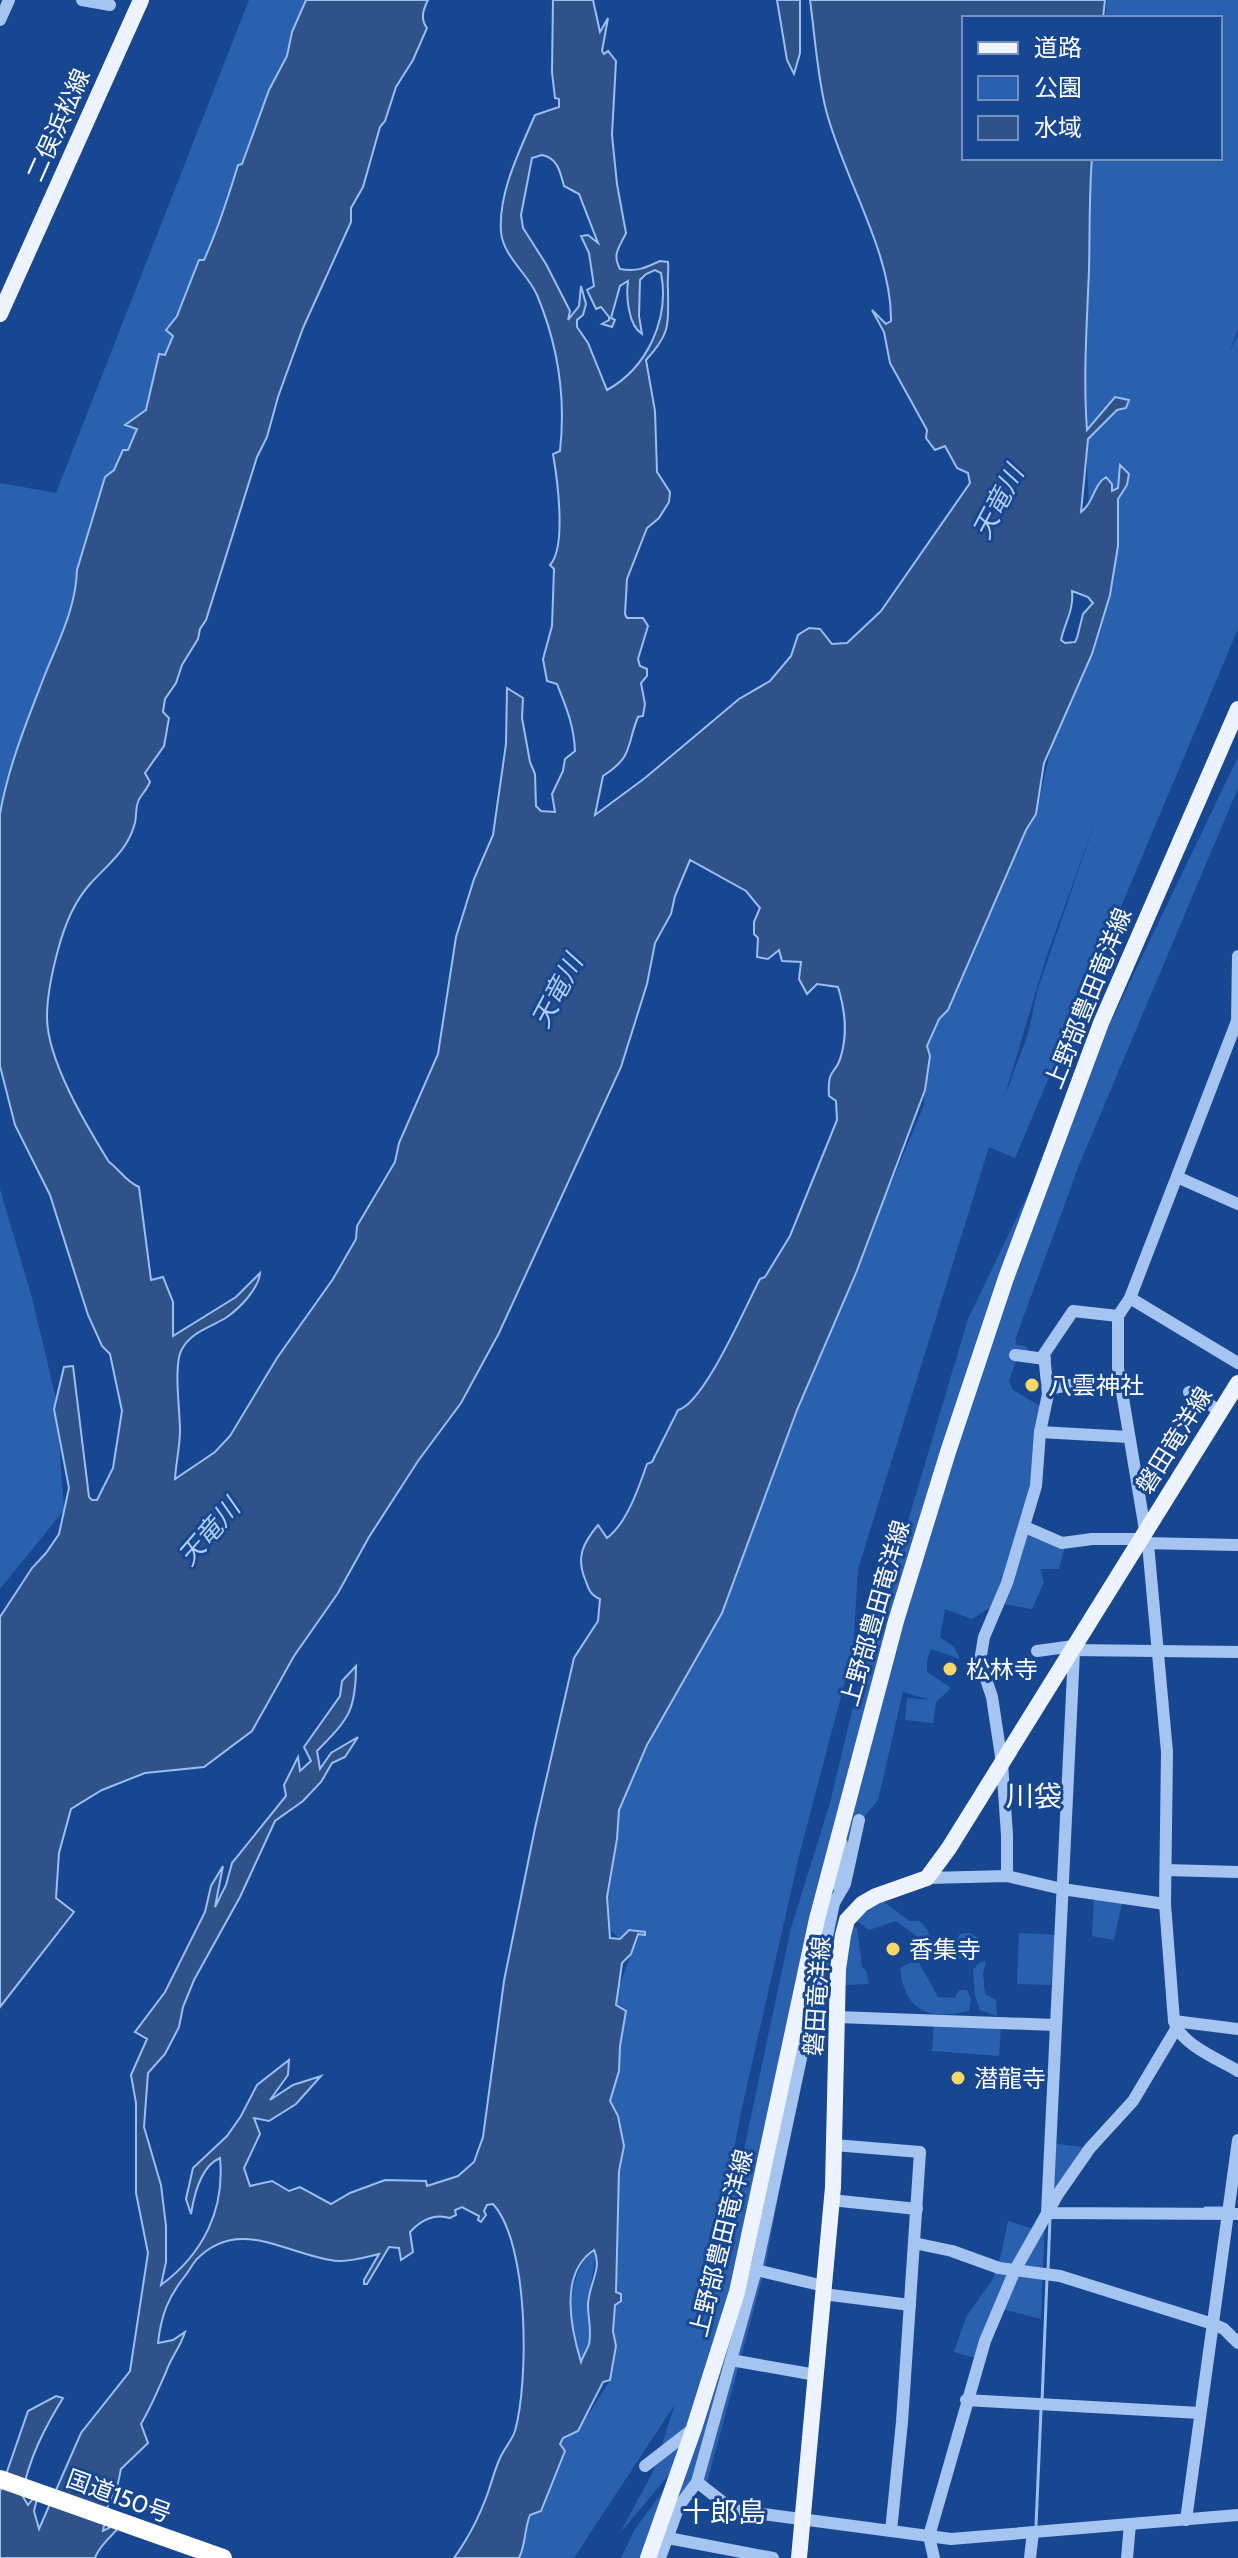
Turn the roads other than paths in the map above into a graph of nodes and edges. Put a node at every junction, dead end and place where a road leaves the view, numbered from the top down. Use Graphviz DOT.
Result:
graph roads {
  1 [pos="9,0"];
  2 [pos="82,0"];
  3 [pos="141,0"];
  4 [pos="110,5"];
  5 [pos="0,20"];
  6 [pos="0,314"];
  7 [pos="1238,709"];
  8 [pos="1238,956"];
  9 [pos="1238,1021"];
  10 [pos="1177,1177"];
  11 [pos="1238,1204"];
  12 [pos="1130,1298"];
  13 [pos="1118,1316"];
  14 [pos="1015,1355"];
  15 [pos="1045,1359"];
  16 [pos="1238,1363"];
  17 [pos="1238,1383"];
  18 [pos="1069,1385"];
  19 [pos="1048,1389"];
  20 [pos="1189,1392"];
  21 [pos="1220,1411"];
  22 [pos="1040,1432"];
  23 [pos="1129,1437"];
  24 [pos="1025,1527"];
  25 [pos="1143,1539"];
  26 [pos="1238,1545"];
  27 [pos="1073,1649"];
  28 [pos="1037,1651"];
  29 [pos="1156,1652"];
  30 [pos="1238,1652"];
  31 [pos="1002,1763"];
  32 [pos="859,1820"];
  33 [pos="840,1829"];
  34 [pos="1166,1870"];
  35 [pos="1238,1872"];
  36 [pos="1007,1876"];
  37 [pos="927,1878"];
  38 [pos="1062,1889"];
  39 [pos="834,1903"];
  40 [pos="1165,1904"];
  41 [pos="838,1969"];
  42 [pos="837,2017"];
  43 [pos="1055,2025"];
  44 [pos="1175,2025"];
  45 [pos="1238,2029"];
  46 [pos="1238,2071"];
  47 [pos="1238,2140"];
  48 [pos="834,2145"];
  49 [pos="831,2200"];
  50 [pos="917,2209"];
  51 [pos="1047,2213"];
  52 [pos="1233,2214"];
  53 [pos="914,2243"];
  54 [pos="756,2270"];
  55 [pos="1015,2270"];
  56 [pos="824,2290"];
  57 [pos="910,2305"];
  58 [pos="1213,2324"];
  59 [pos="1238,2343"];
  60 [pos="731,2360"];
  61 [pos="816,2375"];
  62 [pos="966,2400"];
  63 [pos="1200,2413"];
  64 [pos="694,2428"];
  65 [pos="645,2466"];
  66 [pos="0,2479"];
  67 [pos="697,2482"];
  68 [pos="1238,2515"];
  69 [pos="803,2520"];
  70 [pos="1186,2520"];
  71 [pos="1130,2524"];
  72 [pos="891,2531"];
  73 [pos="1033,2532"];
  74 [pos="929,2536"];
  75 [pos="664,2551"];
  76 [pos="223,2558"];
  77 [pos="648,2558"];
  78 [pos="773,2558"];
  79 [pos="799,2558"];
  80 [pos="934,2558"];
  81 [pos="1030,2558"];
  82 [pos="1127,2558"];
  1 -- 5 [label="street"];
  2 -- 4 [label="street"];
  3 -- 6 [label="main road, 二俣浜松線"];
  7 -- 33 [label="main road, 上野部豊田竜洋線"];
  8 -- 9 [label="street"];
  9 -- 10 [label="street"];
  10 -- 11 [label="street"];
  10 -- 12 [label="street"];
  12 -- 13 [label="street"];
  12 -- 16 [label="street"];
  13 -- 15 [label="street"];
  13 -- 23 [label="street"];
  14 -- 15 [label="street"];
  15 -- 19 [label="street"];
  17 -- 21 [label="main road, 磐田竜洋線"];
  18 -- 19 [label="street"];
  19 -- 22 [label="street"];
  20 -- 21 [label="street"];
  21 -- 25 [label="main road, 磐田竜洋線"];
  22 -- 23 [label="street"];
  22 -- 24 [label="street"];
  23 -- 25 [label="street"];
  24 -- 25 [label="street"];
  24 -- 31 [label="street"];
  25 -- 26 [label="street"];
  25 -- 27 [label="main road, 磐田竜洋線"];
  25 -- 29 [label="street"];
  27 -- 28 [label="street"];
  27 -- 29 [label="street"];
  27 -- 31 [label="main road, 磐田竜洋線"];
  27 -- 38 [label="street"];
  29 -- 30 [label="street"];
  29 -- 34 [label="street"];
  31 -- 36 [label="street"];
  31 -- 37 [label="main road, 磐田竜洋線"];
  32 -- 39 [label="street"];
  33 -- 39 [label="street"];
  33 -- 64 [label="main road, 上野部豊田竜洋線"];
  34 -- 35 [label="street"];
  34 -- 40 [label="street"];
  36 -- 37 [label="street"];
  36 -- 38 [label="street"];
  37 -- 41 [label="main road, 磐田竜洋線"];
  38 -- 40 [label="street"];
  38 -- 43 [label="street"];
  39 -- 41 [label="street"];
  39 -- 54 [label="street"];
  40 -- 44 [label="street"];
  41 -- 42 [label="main road, 磐田竜洋線"];
  42 -- 43 [label="street"];
  42 -- 48 [label="main road, 磐田竜洋線"];
  43 -- 51 [label="street"];
  44 -- 45 [label="street"];
  44 -- 46 [label="street"];
  44 -- 51 [label="street"];
  47 -- 52 [label="street"];
  48 -- 49 [label="main road, 磐田竜洋線"];
  48 -- 50 [label="street"];
  49 -- 50 [label="street"];
  49 -- 56 [label="main road, 磐田竜洋線"];
  50 -- 53 [label="street"];
  51 -- 52 [label="street"];
  51 -- 55 [label="street"];
  52 -- 58 [label="street"];
  53 -- 55 [label="street"];
  53 -- 57 [label="street"];
  54 -- 56 [label="street"];
  54 -- 60 [label="street"];
  55 -- 58 [label="street"];
  55 -- 62 [label="street"];
  56 -- 57 [label="street"];
  56 -- 61 [label="main road, 磐田竜洋線"];
  57 -- 72 [label="street"];
  58 -- 59 [label="street"];
  58 -- 63 [label="street"];
  60 -- 61 [label="street"];
  60 -- 67 [label="street"];
  61 -- 69 [label="main road, 磐田竜洋線"];
  62 -- 63 [label="street"];
  62 -- 74 [label="street"];
  63 -- 70 [label="street"];
  64 -- 65 [label="street"];
  64 -- 77 [label="main road, 上野部豊田竜洋線"];
  66 -- 76 [label="highway, 国道150号"];
  67 -- 69 [label="street"];
  67 -- 75 [label="street"];
  68 -- 70 [label="street"];
  69 -- 72 [label="street"];
  69 -- 79 [label="main road, 磐田竜洋線"];
  70 -- 71 [label="street"];
  71 -- 73 [label="street"];
  71 -- 82 [label="street"];
  72 -- 74 [label="street"];
  73 -- 74 [label="street"];
  73 -- 81 [label="street"];
  74 -- 80 [label="street"];
  75 -- 78 [label="street"];
}
